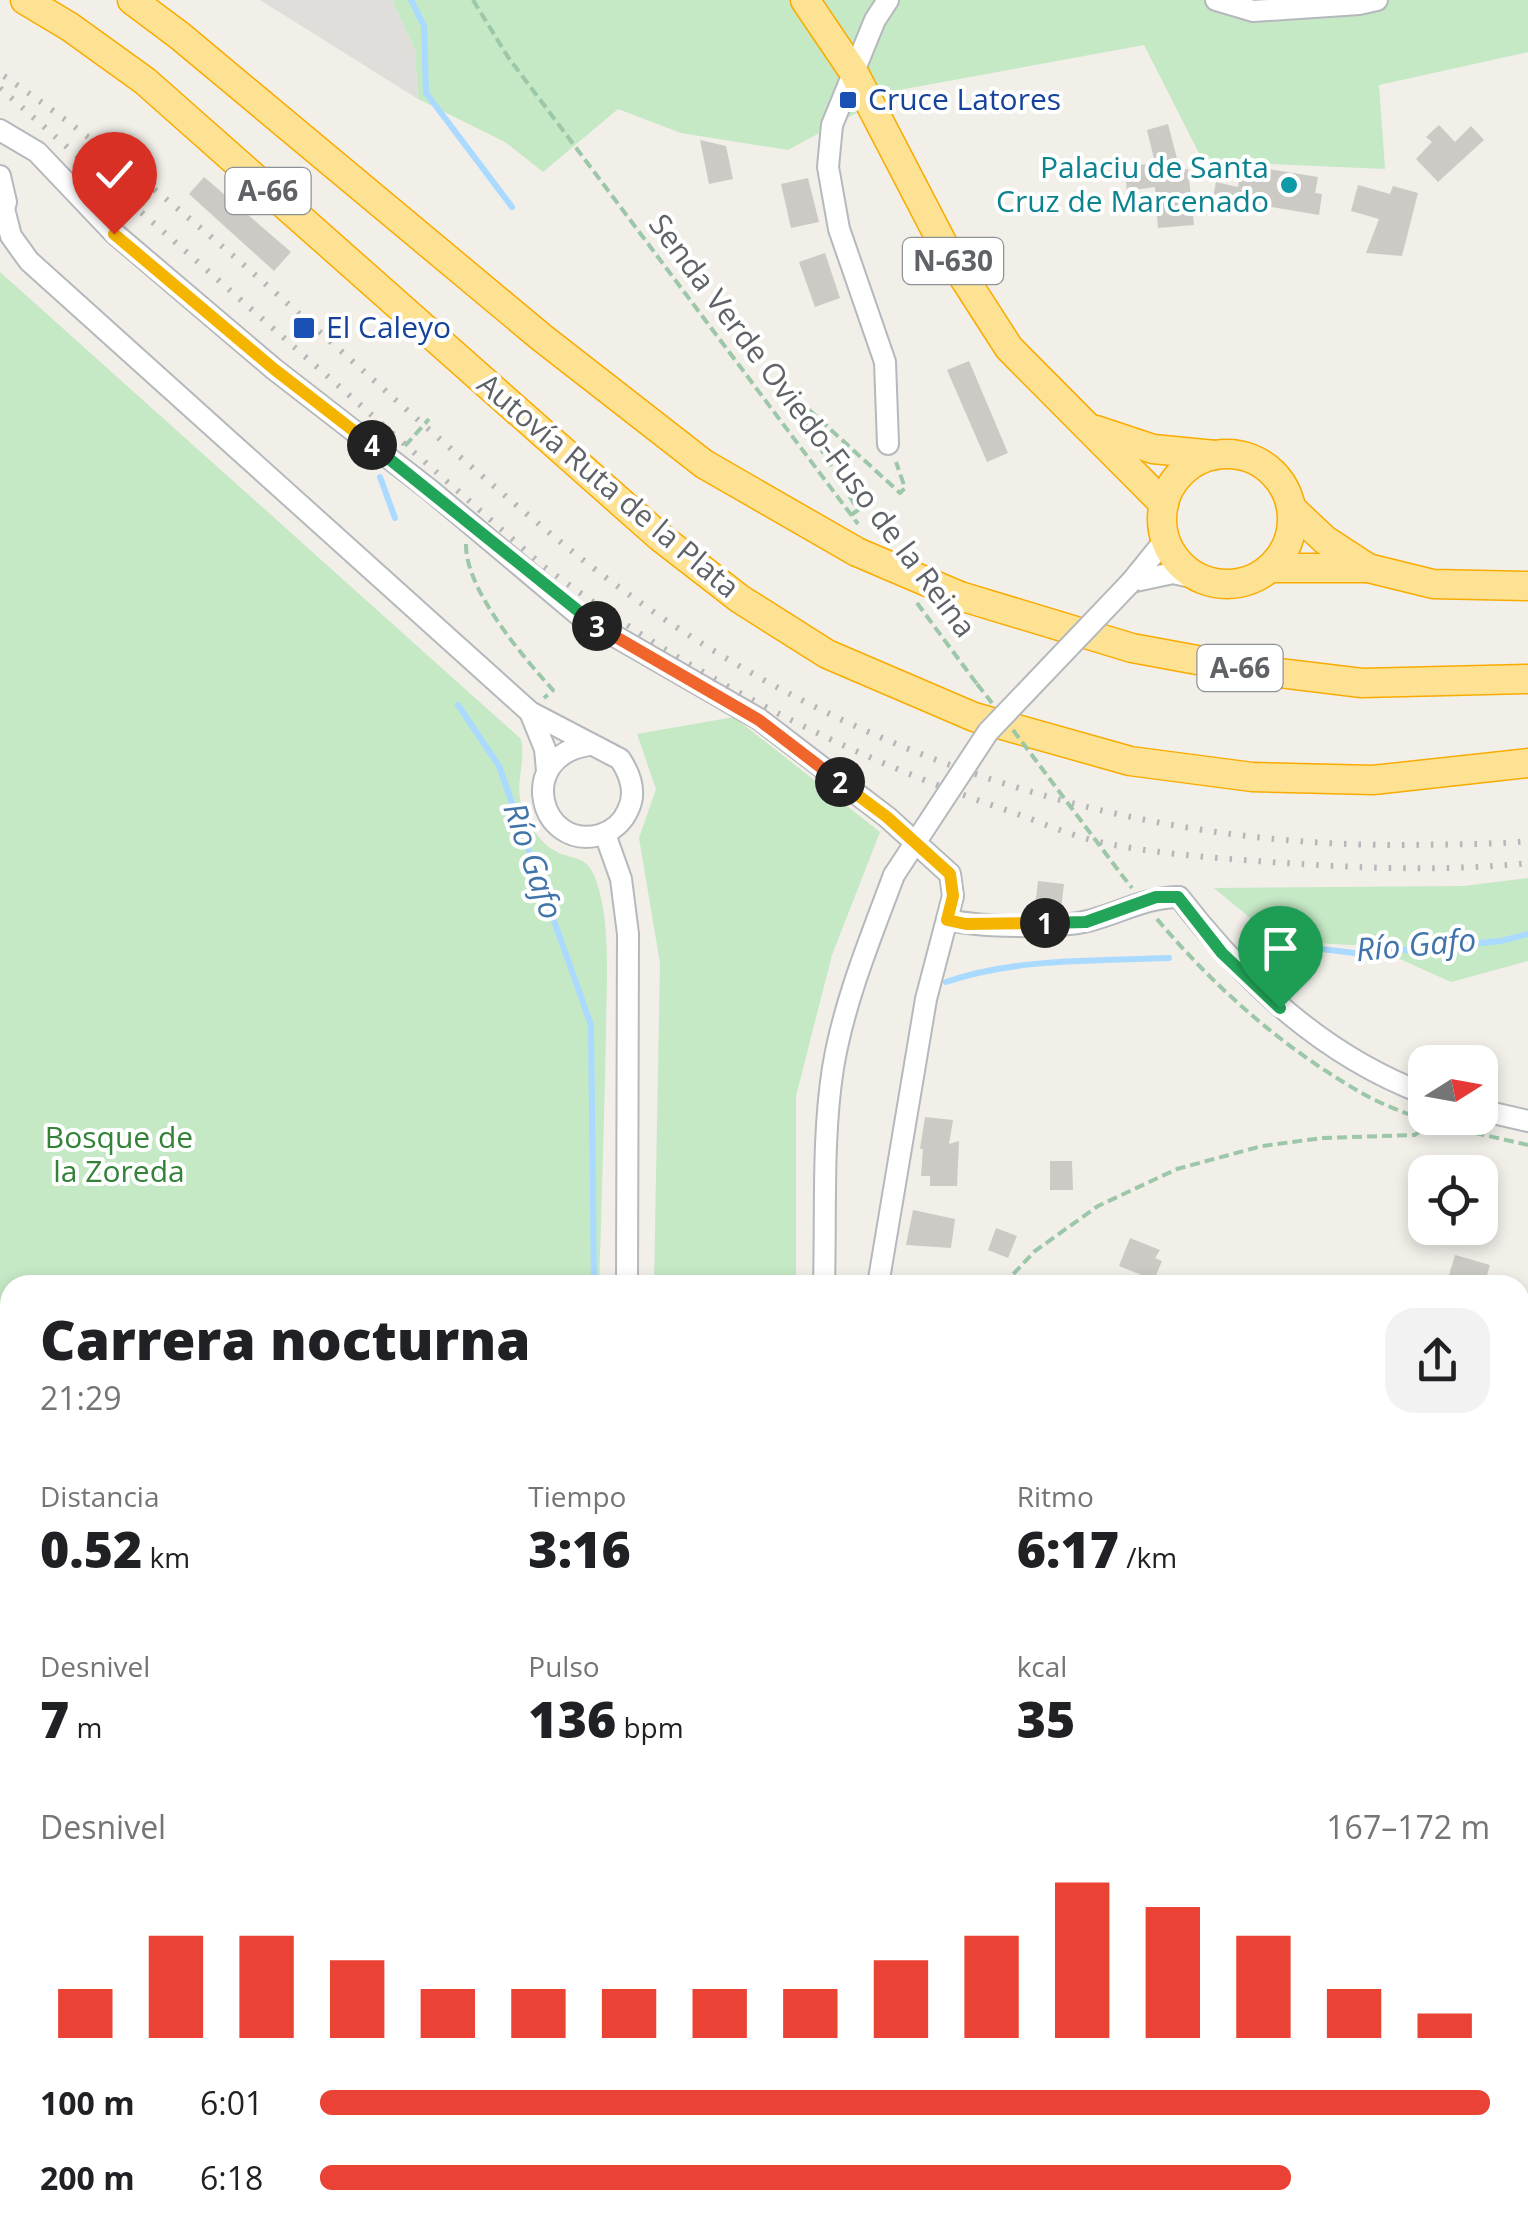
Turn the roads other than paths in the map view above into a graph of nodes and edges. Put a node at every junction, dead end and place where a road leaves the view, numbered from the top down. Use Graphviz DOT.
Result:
graph roads {
  1 [pos="26,0"];
  2 [pos="132,0"];
  3 [pos="805,0"];
  4 [pos="888,0"];
  5 [pos="1216,0"];
  6 [pos="1376,0"];
  7 [pos="854,71"];
  8 [pos="0,130"];
  9 [pos="0,176"];
  10 [pos="2,215"];
  11 [pos="0,247"];
  12 [pos="29,261"];
  13 [pos="1087,426"];
  14 [pos="888,444"];
  15 [pos="1216,455"];
  16 [pos="1164,504"];
  17 [pos="1292,509"];
  18 [pos="1165,540"];
  19 [pos="1270,568"];
  20 [pos="1368,568"];
  21 [pos="1200,579"];
  22 [pos="1131,582"];
  23 [pos="1528,586"];
  24 [pos="1528,678"];
  25 [pos="530,712"];
  26 [pos="590,745"];
  27 [pos="1528,762"];
  28 [pos="547,770"];
  29 [pos="604,834"];
  30 [pos="947,920"];
  31 [pos="1408,1086"];
  32 [pos="1498,1114"];
  33 [pos="1528,1121"];
  34 [pos="627,1275"];
  35 [pos="824,1275"];
  36 [pos="880,1275"];
  1 -- 27 [label="highway, Autovía Ruta de la Plata / A-66"];
  2 -- 24 [label="highway, A-66, bridge"];
  3 -- 7 [label="highway, N-630"];
  4 -- 7 [label="street"];
  5 -- 6 [label="street"];
  7 -- 13 [label="highway, N-630"];
  7 -- 14 [label="street"];
  8 -- 30 [label="street"];
  9 -- 10 [label="street"];
  10 -- 12 [label="street"];
  11 -- 12 [label="street"];
  12 -- 25 [label="street"];
  13 -- 15 [label="highway, N-630"];
  13 -- 16 [label="highway, N-630"];
  15 -- 16 [label="highway"];
  15 -- 17 [label="highway, N-630"];
  16 -- 18 [label="highway"];
  17 -- 19 [label="highway"];
  17 -- 20 [label="highway, N-630"];
  18 -- 21 [label="highway"];
  18 -- 22 [label="street"];
  19 -- 20 [label="highway, N-630"];
  19 -- 21 [label="highway, N-630"];
  20 -- 23 [label="highway, N-630"];
  21 -- 22 [label="street"];
  22 -- 35 [label="street, bridge"];
  25 -- 26 [label="street"];
  25 -- 28 [label="street"];
  26 -- 28 [label="street"];
  26 -- 29 [label="street"];
  28 -- 29 [label="street"];
  29 -- 34 [label="street"];
  30 -- 31 [label="street"];
  30 -- 36 [label="street"];
  32 -- 33 [label="street"];
}
